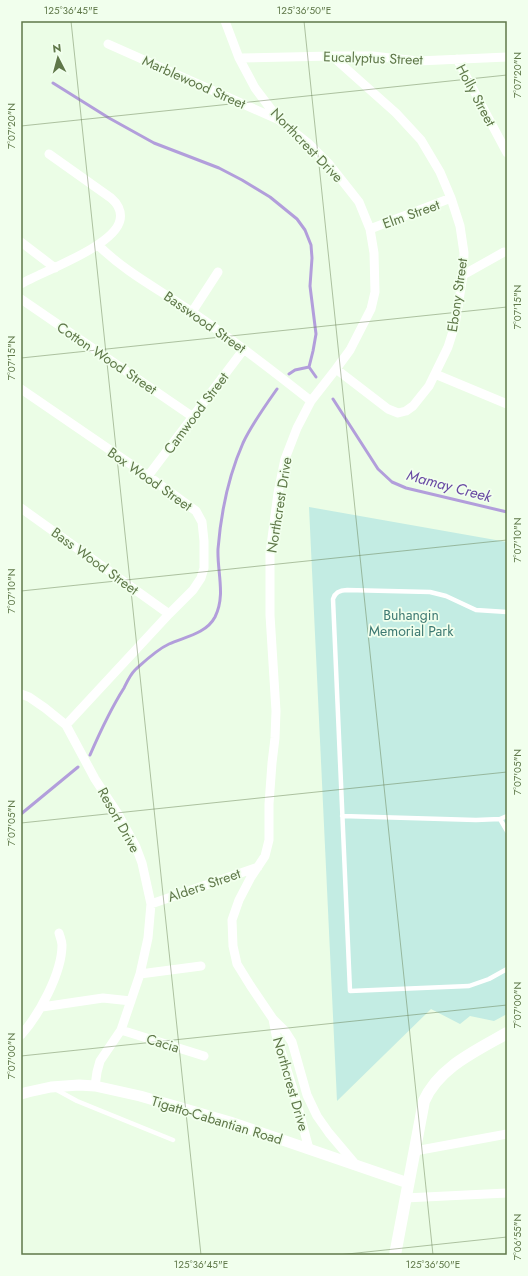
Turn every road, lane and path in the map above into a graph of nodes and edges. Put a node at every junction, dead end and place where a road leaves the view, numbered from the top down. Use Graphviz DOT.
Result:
graph roads {
  1 [pos="225,21"];
  2 [pos="108,44"];
  3 [pos="332,56"];
  4 [pos="507,57"];
  5 [pos="239,58"];
  6 [pos="457,59"];
  7 [pos="280,121"];
  8 [pos="507,153"];
  9 [pos="50,154"];
  10 [pos="451,198"];
  11 [pos="370,229"];
  12 [pos="21,242"];
  13 [pos="98,245"];
  14 [pos="504,252"];
  15 [pos="54,268"];
  16 [pos="218,272"];
  17 [pos="463,275"];
  18 [pos="21,284"];
  19 [pos="21,299"];
  20 [pos="192,312"];
  21 [pos="244,349"];
  22 [pos="336,369"];
  23 [pos="435,374"];
  24 [pos="21,389"];
  25 [pos="311,401"];
  26 [pos="507,404"];
  27 [pos="193,417"];
  28 [pos="148,476"];
  29 [pos="22,511"];
  30 [pos="507,612"];
  31 [pos="169,614"];
  32 [pos="21,694"];
  33 [pos="66,726"];
  34 [pos="342,816"];
  35 [pos="507,816"];
  36 [pos="500,819"];
  37 [pos="507,831"];
  38 [pos="258,867"];
  39 [pos="151,904"];
  40 [pos="59,933"];
  41 [pos="201,966"];
  42 [pos="507,969"];
  43 [pos="140,974"];
  44 [pos="131,1001"];
  45 [pos="42,1007"];
  46 [pos="273,1019"];
  47 [pos="121,1030"];
  48 [pos="507,1033"];
  49 [pos="21,1035"];
  50 [pos="204,1056"];
  51 [pos="95,1086"];
  52 [pos="304,1086"];
  53 [pos="51,1087"];
  54 [pos="293,1089"];
  55 [pos="21,1094"];
  56 [pos="507,1134"];
  57 [pos="173,1140"];
  58 [pos="309,1149"];
  59 [pos="415,1151"];
  60 [pos="356,1165"];
  61 [pos="408,1183"];
  62 [pos="507,1193"];
  63 [pos="405,1198"];
  64 [pos="395,1255"];
  1 -- 5 [label="street, Northcrest Drive"];
  2 -- 7 [label="street, Marblewood Street"];
  3 -- 5 [label="street, Eucalyptus Street"];
  3 -- 6 [label="street, Eucalyptus Street"];
  3 -- 10 [label="street, Ebony Street"];
  4 -- 6 [label="street, Eucalyptus Street"];
  5 -- 7 [label="street, Northcrest Drive"];
  6 -- 8 [label="street, Holly Street"];
  7 -- 11 [label="street, Northcrest Drive"];
  9 -- 13 [label="street"];
  10 -- 11 [label="street, Elm Street"];
  10 -- 17 [label="street, Ebony Street"];
  11 -- 22 [label="street, Northcrest Drive"];
  12 -- 15 [label="street"];
  13 -- 15 [label="street"];
  13 -- 20 [label="street, Basswood Street"];
  14 -- 17 [label="street"];
  15 -- 18 [label="street"];
  16 -- 20 [label="street"];
  17 -- 23 [label="street, Ebony Street"];
  19 -- 27 [label="street, Cotton Wood Street"];
  20 -- 21 [label="street, Basswood Street"];
  21 -- 25 [label="street, Basswood Street"];
  21 -- 27 [label="street, Camwood Street"];
  22 -- 23 [label="street, Ebony Street"];
  22 -- 25 [label="street, Northcrest Drive"];
  23 -- 26 [label="street"];
  24 -- 28 [label="street, Box Wood Street"];
  25 -- 38 [label="street, Northcrest Drive"];
  27 -- 28 [label="street, Camwood Street"];
  28 -- 31 [label="street, Box Wood Street"];
  29 -- 31 [label="street, Bass Wood Street"];
  30 -- 34 [label="lane"];
  31 -- 33 [label="street, Box Wood Street"];
  32 -- 33 [label="street, Resort Drive"];
  33 -- 39 [label="street, Resort Drive"];
  34 -- 36 [label="lane"];
  34 -- 42 [label="lane"];
  35 -- 36 [label="lane"];
  36 -- 37 [label="lane"];
  38 -- 39 [label="street, Alders Street"];
  38 -- 46 [label="street, Northcrest Drive"];
  39 -- 43 [label="street, Resort Drive"];
  40 -- 45 [label="street"];
  41 -- 43 [label="street"];
  43 -- 44 [label="street, Resort Drive"];
  44 -- 45 [label="street"];
  44 -- 47 [label="street, Resort Drive"];
  45 -- 49 [label="street"];
  46 -- 52 [label="street, Northcrest Drive"];
  46 -- 54 [label="street, Northcrest Drive"];
  47 -- 50 [label="street, Cacia"];
  47 -- 51 [label="street, Resort Drive"];
  48 -- 59 [label="main road"];
  51 -- 53 [label="street, Tigatto-Cabantian Road"];
  51 -- 58 [label="street, Tigatto-Cabantian Road"];
  52 -- 54 [label="street"];
  52 -- 60 [label="street, Northcrest Drive"];
  53 -- 55 [label="street, Tigatto-Cabantian Road"];
  53 -- 57 [label="lane"];
  54 -- 58 [label="street, Northcrest Drive"];
  56 -- 59 [label="street"];
  58 -- 60 [label="street, Tigatto-Cabantian Road"];
  59 -- 61 [label="main road"];
  60 -- 61 [label="street, Tigatto-Cabantian Road"];
  61 -- 63 [label="main road"];
  62 -- 63 [label="street"];
  63 -- 64 [label="main road"];
}
